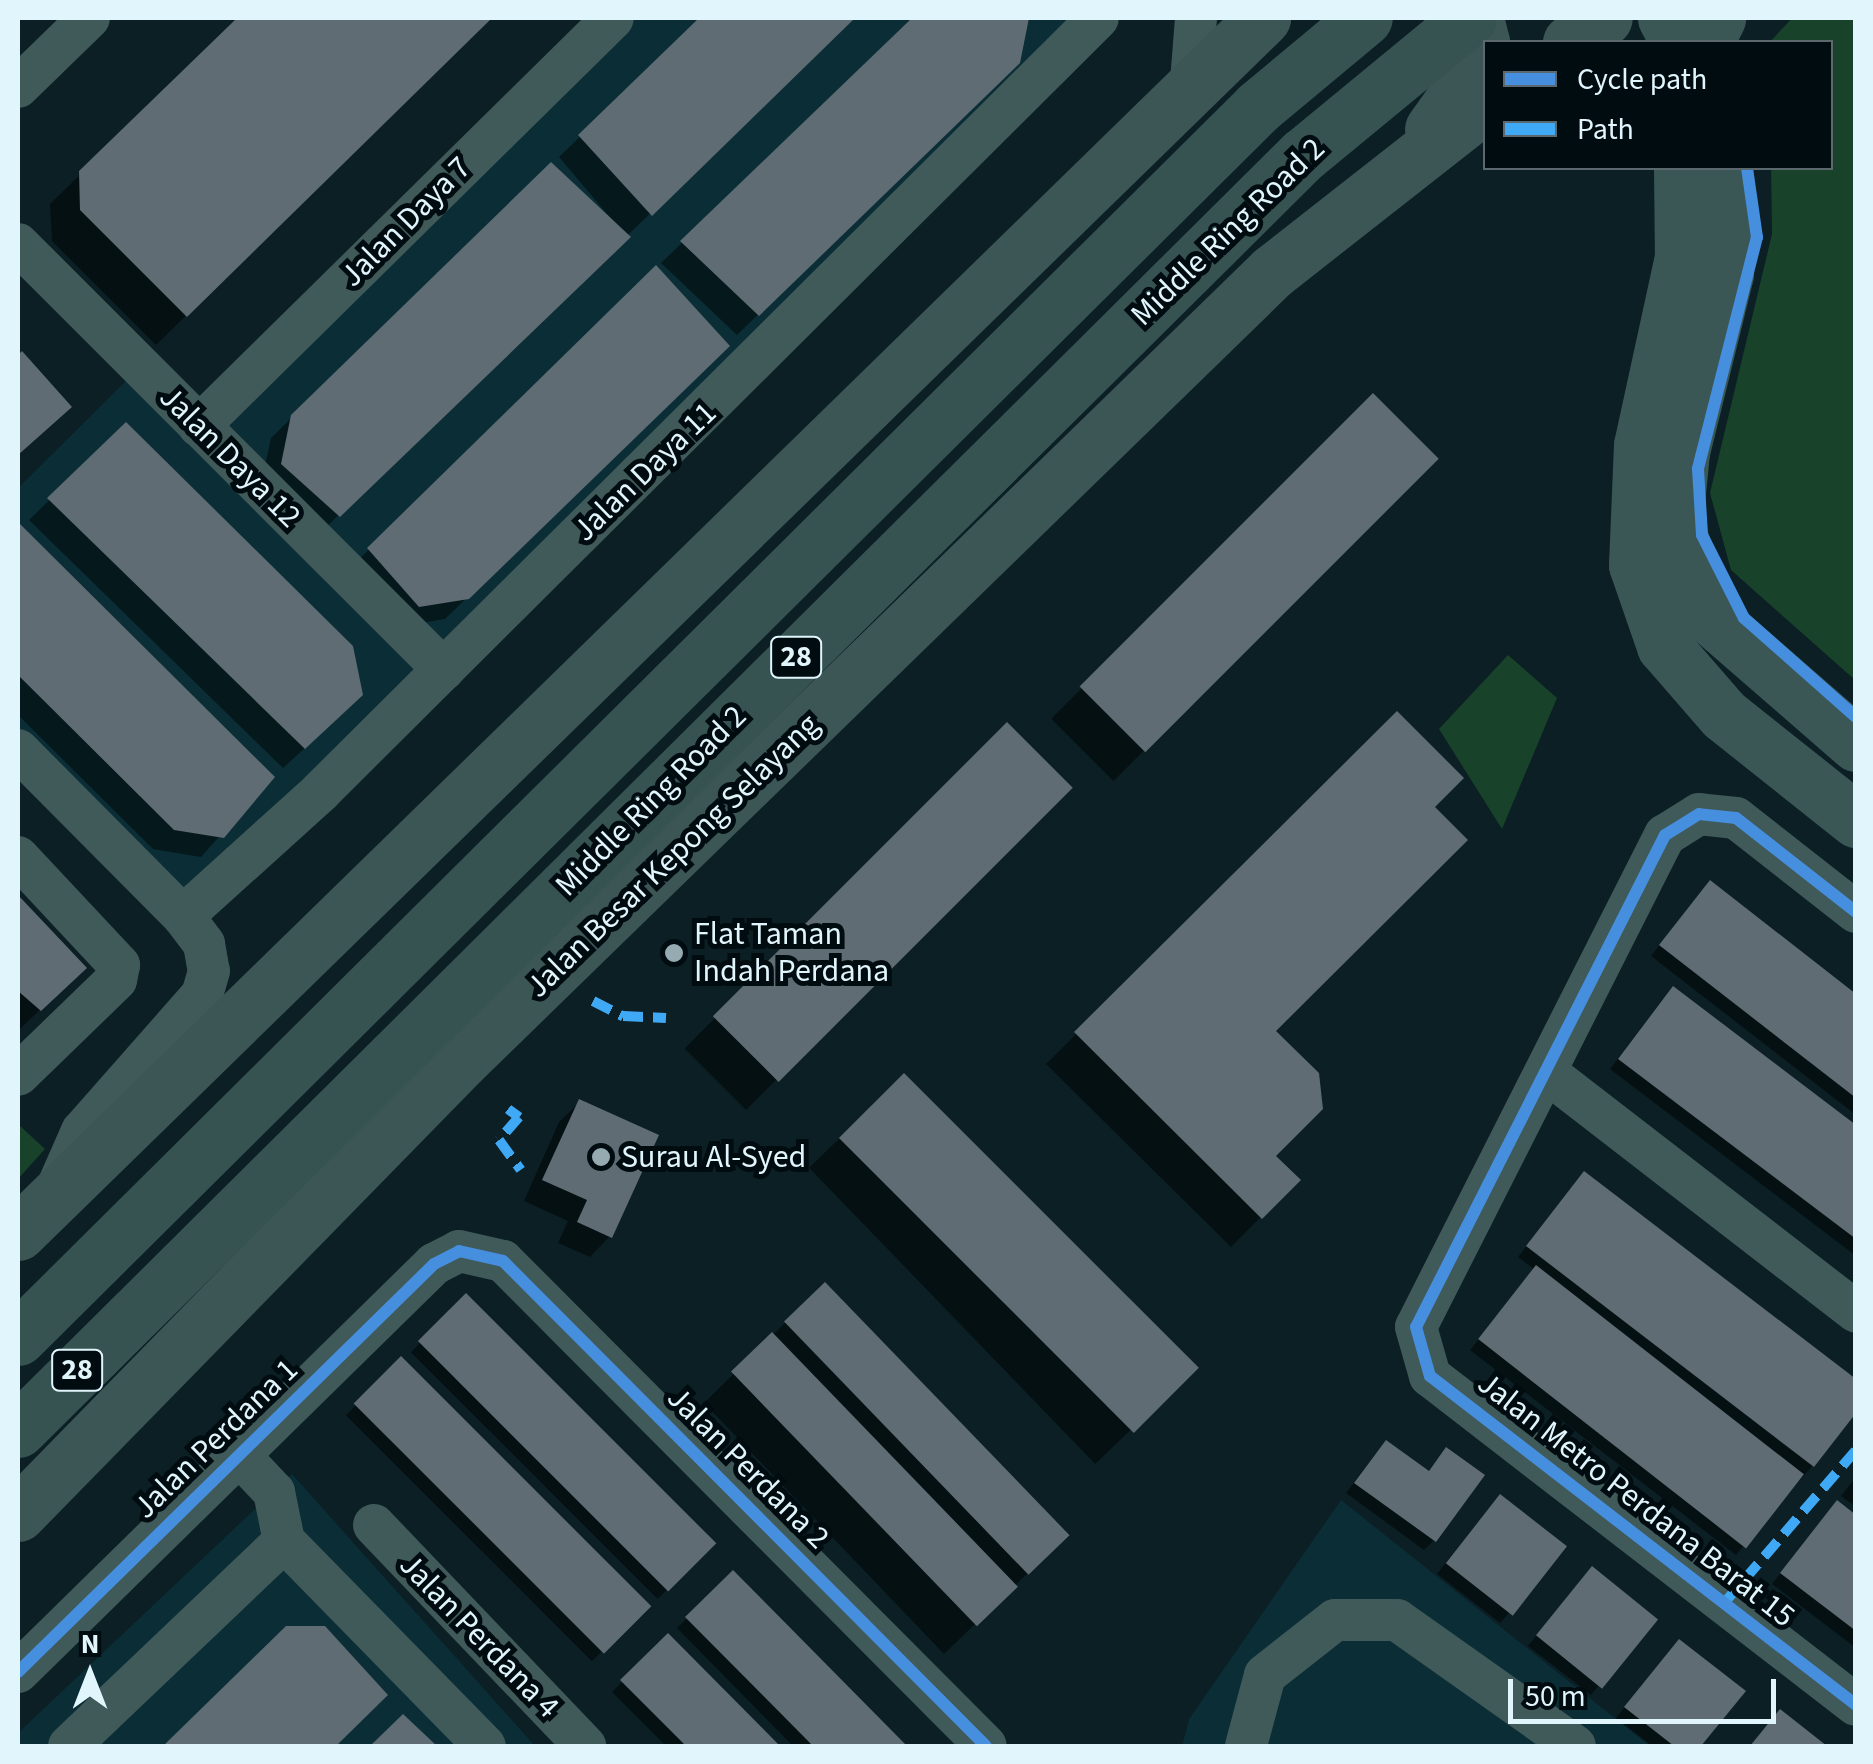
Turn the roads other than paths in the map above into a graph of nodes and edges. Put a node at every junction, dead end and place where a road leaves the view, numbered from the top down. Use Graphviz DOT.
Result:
graph roads {
  1 [pos="89,18"];
  2 [pos="613,18"];
  3 [pos="1098,18"];
  4 [pos="1196,18"];
  5 [pos="1263,18"];
  6 [pos="1365,18"];
  7 [pos="1472,18"];
  8 [pos="1605,18"];
  9 [pos="1616,18"];
  10 [pos="1665,18"];
  11 [pos="1573,40"];
  12 [pos="1628,40"];
  13 [pos="1677,40"];
  14 [pos="1192,82"];
  15 [pos="18,87"];
  16 [pos="1483,106"];
  17 [pos="1402,164"];
  18 [pos="1681,170"];
  19 [pos="1724,170"];
  20 [pos="18,244"];
  21 [pos="199,426"];
  22 [pos="1710,617"];
  23 [pos="1664,646"];
  24 [pos="444,670"];
  25 [pos="1856,744"];
  26 [pos="18,750"];
  27 [pos="1856,820"];
  28 [pos="18,857"];
  29 [pos="1856,912"];
  30 [pos="183,916"];
  31 [pos="1546,1072"];
  32 [pos="18,1076"];
  33 [pos="35,1215"];
  34 [pos="458,1251"];
  35 [pos="1856,1312"];
  36 [pos="18,1338"];
  37 [pos="18,1430"];
  38 [pos="239,1455"];
  39 [pos="18,1514"];
  40 [pos="374,1525"];
  41 [pos="284,1540"];
  42 [pos="18,1672"];
  43 [pos="1856,1705"];
  44 [pos="576,1744"];
  45 [pos="69,1746"];
  46 [pos="486,1746"];
  47 [pos="986,1746"];
  48 [pos="1246,1746"];
  49 [pos="1574,1746"];
  1 -- 15 [label="street"];
  2 -- 21 [label="street, Jalan Daya 7"];
  3 -- 24 [label="street, Jalan Daya 11"];
  4 -- 14 [label="street"];
  5 -- 14 [label="main road"];
  6 -- 36 [label="highway, Middle Ring Road 2 / 28"];
  7 -- 17 [label="main road"];
  7 -- 37 [label="highway, Middle Ring Road 2 / 28"];
  8 -- 11 [label="main road"];
  9 -- 12 [label="street"];
  10 -- 13 [label="street"];
  14 -- 33 [label="main road"];
  16 -- 17 [label="main road, Jalan Besar Kepong Selayang"];
  17 -- 39 [label="main road, Jalan Besar Kepong Selayang"];
  18 -- 23 [label="street"];
  19 -- 22 [label="street"];
  20 -- 21 [label="street, Jalan Daya 12"];
  21 -- 24 [label="street, Jalan Daya 12"];
  22 -- 23 [label="street"];
  22 -- 25 [label="street"];
  23 -- 27 [label="street"];
  24 -- 30 [label="street, Jalan Daya 11"];
  26 -- 30 [label="street"];
  28 -- 32 [label="street"];
  29 -- 31 [label="street"];
  30 -- 33 [label="street"];
  31 -- 35 [label="street"];
  31 -- 43 [label="street, Jalan Metro Perdana Barat 15"];
  34 -- 38 [label="street, Jalan Perdana 1"];
  34 -- 47 [label="street, Jalan Perdana 2"];
  38 -- 41 [label="street"];
  38 -- 42 [label="street, Jalan Perdana 1"];
  40 -- 44 [label="street, Jalan Perdana 4"];
  41 -- 45 [label="street"];
  41 -- 46 [label="street"];
  48 -- 49 [label="street"];
}
